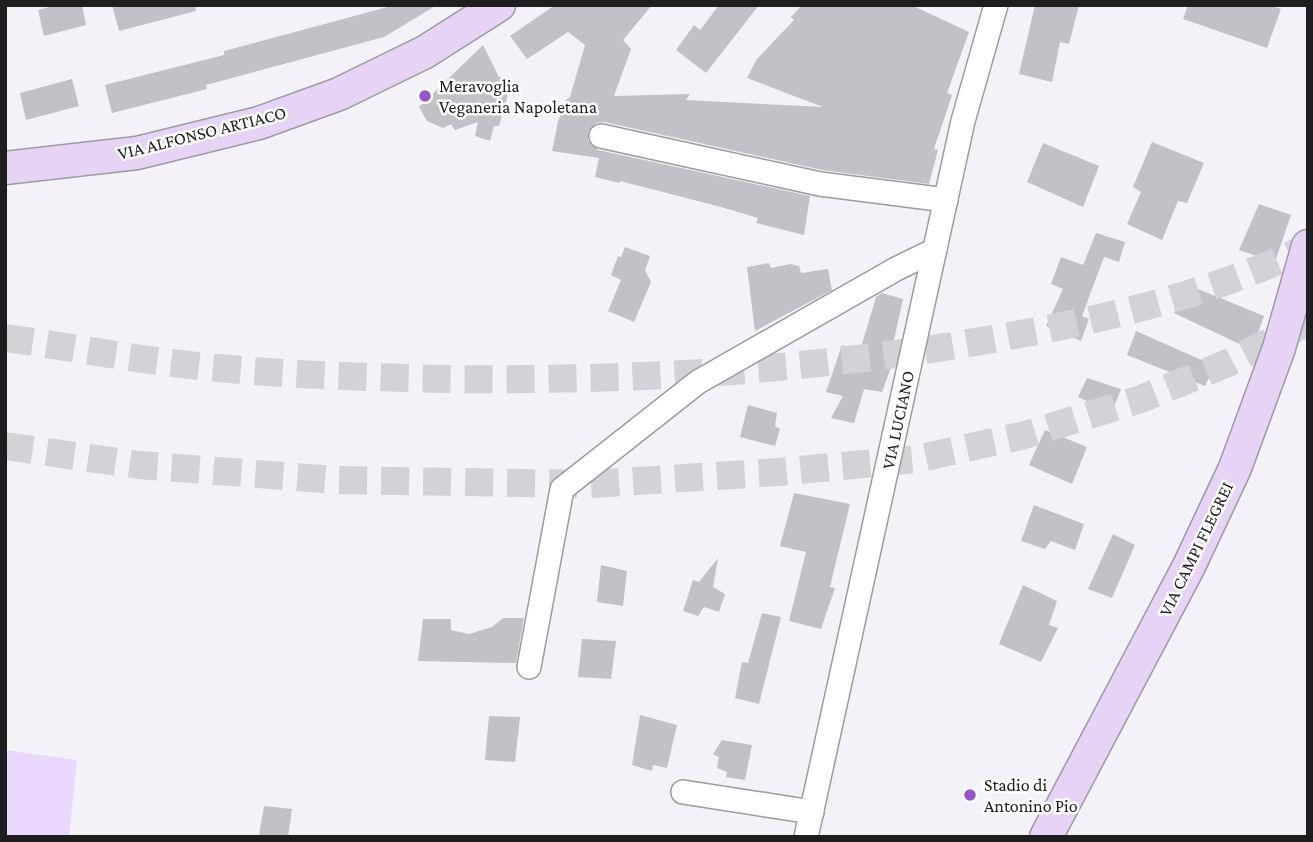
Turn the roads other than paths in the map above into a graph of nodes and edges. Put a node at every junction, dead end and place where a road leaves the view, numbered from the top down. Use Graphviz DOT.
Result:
graph roads {
  1 [pos="499,5"];
  2 [pos="996,5"];
  3 [pos="601,136"];
  4 [pos="5,168"];
  5 [pos="946,200"];
  6 [pos="1308,246"];
  7 [pos="935,250"];
  8 [pos="529,667"];
  9 [pos="683,792"];
  10 [pos="812,812"];
  11 [pos="806,837"];
  12 [pos="1046,837"];
  1 -- 4 [label="main road, VIA ALFONSO ARTIACO"];
  2 -- 5 [label="street, VIA LUCIANO"];
  3 -- 5 [label="street"];
  5 -- 7 [label="street, VIA LUCIANO"];
  6 -- 12 [label="main road, VIA CAMPI FLEGREI"];
  7 -- 8 [label="street"];
  7 -- 10 [label="street, VIA LUCIANO"];
  9 -- 10 [label="street"];
  10 -- 11 [label="street, VIA LUCIANO"];
}
